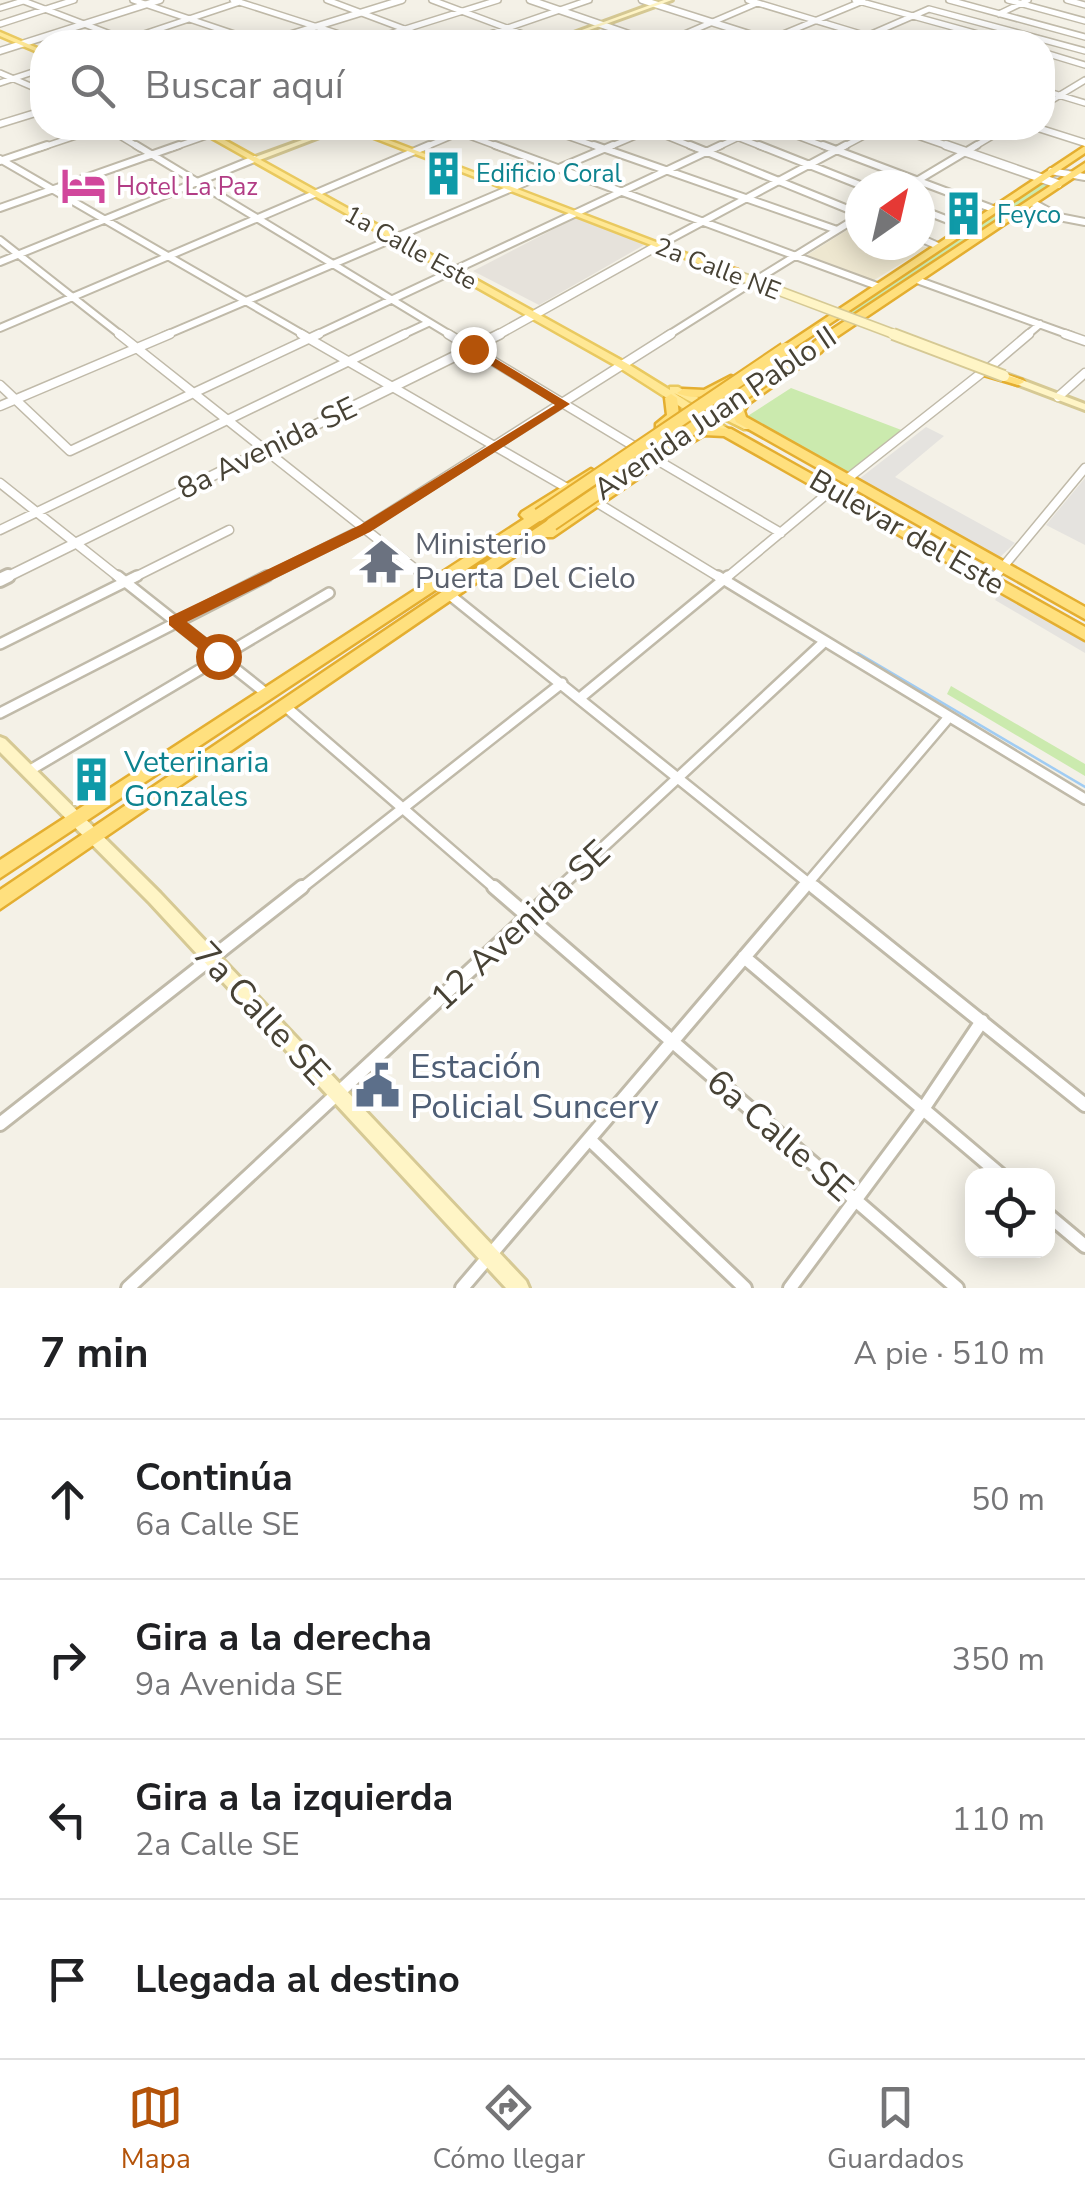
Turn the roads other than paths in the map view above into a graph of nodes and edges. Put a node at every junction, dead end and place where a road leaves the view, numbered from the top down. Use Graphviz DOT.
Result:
graph roads {
  1 [pos="24,0"];
  2 [pos="74,0"];
  3 [pos="133,0"];
  4 [pos="160,0"];
  5 [pos="326,0"];
  6 [pos="402,0"];
  7 [pos="432,0"];
  8 [pos="498,0"];
  9 [pos="530,0"];
  10 [pos="589,0"];
  11 [pos="642,0"];
  12 [pos="682,0"];
  13 [pos="748,0"];
  14 [pos="949,0"];
  15 [pos="1008,0"];
  16 [pos="1028,0"];
  17 [pos="1068,0"];
  18 [pos="239,1"];
  19 [pos="761,1"];
  20 [pos="861,1"];
  21 [pos="1020,3"];
  22 [pos="146,4"];
  23 [pos="663,4"];
  24 [pos="1085,5"];
  25 [pos="0,8"];
  26 [pos="930,9"];
  27 [pos="44,10"];
  28 [pos="560,10"];
  29 [pos="464,11"];
  30 [pos="363,12"];
  31 [pos="999,14"];
  32 [pos="913,16"];
  33 [pos="190,18"];
  34 [pos="816,21"];
  35 [pos="1085,21"];
  36 [pos="712,22"];
  37 [pos="979,23"];
  38 [pos="0,24"];
  39 [pos="84,24"];
  40 [pos="605,26"];
  41 [pos="316,27"];
  42 [pos="508,28"];
  43 [pos="407,29"];
  44 [pos="66,30"];
  45 [pos="98,30"];
  46 [pos="158,30"];
  47 [pos="226,30"];
  48 [pos="305,30"];
  49 [pos="326,30"];
  50 [pos="404,30"];
  51 [pos="502,30"];
  52 [pos="513,30"];
  53 [pos="592,30"];
  54 [pos="596,30"];
  55 [pos="617,30"];
  56 [pos="694,30"];
  57 [pos="735,30"];
  58 [pos="796,30"];
  59 [pos="847,30"];
  60 [pos="882,30"];
  61 [pos="963,30"];
  62 [pos="1003,30"];
  63 [pos="1060,31"];
  64 [pos="0,34"];
  65 [pos="1055,34"];
  66 [pos="1085,38"];
  67 [pos="30,42"];
  68 [pos="24,44"];
  69 [pos="1055,45"];
  70 [pos="30,47"];
  71 [pos="0,51"];
  72 [pos="1085,52"];
  73 [pos="1055,56"];
  74 [pos="1085,65"];
  75 [pos="0,72"];
  76 [pos="30,73"];
  77 [pos="15,78"];
  78 [pos="1085,80"];
  79 [pos="0,83"];
  80 [pos="30,85"];
  81 [pos="1055,94"];
  82 [pos="1060,96"];
  83 [pos="1055,99"];
  84 [pos="1085,104"];
  85 [pos="30,115"];
  86 [pos="0,124"];
  87 [pos="1055,135"];
  88 [pos="65,140"];
  89 [pos="125,140"];
  90 [pos="193,140"];
  91 [pos="221,140"];
  92 [pos="296,140"];
  93 [pos="307,140"];
  94 [pos="384,140"];
  95 [pos="440,140"];
  96 [pos="480,140"];
  97 [pos="578,140"];
  98 [pos="624,140"];
  99 [pos="678,140"];
  100 [pos="732,140"];
  101 [pos="746,140"];
  102 [pos="809,140"];
  103 [pos="856,140"];
  104 [pos="931,140"];
  105 [pos="986,140"];
  106 [pos="1085,146"];
  107 [pos="604,149"];
  108 [pos="836,150"];
  109 [pos="415,151"];
  110 [pos="707,152"];
  111 [pos="966,152"];
  112 [pos="151,155"];
  113 [pos="254,159"];
  114 [pos="1,160"];
  115 [pos="809,165"];
  116 [pos="1085,166"];
  117 [pos="557,168"];
  118 [pos="889,170"];
  119 [pos="667,171"];
  120 [pos="935,171"];
  121 [pos="1046,175"];
  122 [pos="1085,177"];
  123 [pos="845,179"];
  124 [pos="779,181"];
  125 [pos="1064,181"];
  126 [pos="198,184"];
  127 [pos="935,187"];
  128 [pos="511,188"];
  129 [pos="50,190"];
  130 [pos="622,192"];
  131 [pos="316,194"];
  132 [pos="746,198"];
  133 [pos="1032,202"];
  134 [pos="0,208"];
  135 [pos="845,209"];
  136 [pos="993,209"];
  137 [pos="577,213"];
  138 [pos="935,215"];
  139 [pos="256,220"];
  140 [pos="103,221"];
  141 [pos="703,221"];
  142 [pos="1085,222"];
  143 [pos="845,225"];
  144 [pos="966,227"];
  145 [pos="837,230"];
  146 [pos="394,238"];
  147 [pos="0,240"];
  148 [pos="659,245"];
  149 [pos="935,245"];
  150 [pos="938,246"];
  151 [pos="19,255"];
  152 [pos="796,256"];
  153 [pos="168,257"];
  154 [pos="0,262"];
  155 [pos="705,263"];
  156 [pos="330,264"];
  157 [pos="721,269"];
  158 [pos="454,271"];
  159 [pos="916,280"];
  160 [pos="754,282"];
  161 [pos="877,286"];
  162 [pos="73,297"];
  163 [pos="390,300"];
  164 [pos="245,301"];
  165 [pos="851,305"];
  166 [pos="875,306"];
  167 [pos="819,307"];
  168 [pos="535,316"];
  169 [pos="428,322"];
  170 [pos="823,323"];
  171 [pos="1040,324"];
  172 [pos="0,328"];
  173 [pos="873,328"];
  174 [pos="811,331"];
  175 [pos="832,334"];
  176 [pos="308,338"];
  177 [pos="1085,340"];
  178 [pos="136,348"];
  179 [pos="473,349"];
  180 [pos="349,361"];
  181 [pos="624,366"];
  182 [pos="987,370"];
  183 [pos="1085,373"];
  184 [pos="735,376"];
  185 [pos="1018,382"];
  186 [pos="0,386"];
  187 [pos="392,386"];
  188 [pos="763,388"];
  189 [pos="196,394"];
  190 [pos="677,395"];
  191 [pos="1058,397"];
  192 [pos="15,400"];
  193 [pos="564,404"];
  194 [pos="0,406"];
  195 [pos="1085,407"];
  196 [pos="228,420"];
  197 [pos="748,427"];
  198 [pos="728,432"];
  199 [pos="638,441"];
  200 [pos="496,446"];
  201 [pos="266,450"];
  202 [pos="663,456"];
  203 [pos="1085,468"];
  204 [pos="848,479"];
  205 [pos="0,483"];
  206 [pos="567,488"];
  207 [pos="834,489"];
  208 [pos="596,502"];
  209 [pos="36,512"];
  210 [pos="545,519"];
  211 [pos="365,528"];
  212 [pos="0,530"];
  213 [pos="229,530"];
  214 [pos="781,533"];
  215 [pos="514,541"];
  216 [pos="75,542"];
  217 [pos="1002,567"];
  218 [pos="0,580"];
  219 [pos="124,580"];
  220 [pos="724,580"];
  221 [pos="992,580"];
  222 [pos="435,584"];
  223 [pos="329,592"];
  224 [pos="450,595"];
  225 [pos="1085,614"];
  226 [pos="175,621"];
  227 [pos="1085,634"];
  228 [pos="823,643"];
  229 [pos="0,644"];
  230 [pos="218,656"];
  231 [pos="309,666"];
  232 [pos="562,683"];
  233 [pos="267,694"];
  234 [pos="580,698"];
  235 [pos="286,707"];
  236 [pos="0,714"];
  237 [pos="949,717"];
  238 [pos="0,743"];
  239 [pos="27,772"];
  240 [pos="679,777"];
  241 [pos="1085,799"];
  242 [pos="402,808"];
  243 [pos="73,820"];
  244 [pos="90,837"];
  245 [pos="0,870"];
  246 [pos="808,882"];
  247 [pos="0,900"];
  248 [pos="528,916"];
  249 [pos="744,957"];
  250 [pos="212,959"];
  251 [pos="982,1021"];
  252 [pos="672,1042"];
  253 [pos="338,1094"];
  254 [pos="1085,1105"];
  255 [pos="923,1109"];
  256 [pos="0,1124"];
  257 [pos="590,1139"];
  258 [pos="993,1168"];
  259 [pos="856,1200"];
  260 [pos="1055,1220"];
  261 [pos="1085,1246"];
  262 [pos="490,1256"];
  263 [pos="128,1288"];
  264 [pos="462,1288"];
  265 [pos="519,1288"];
  266 [pos="745,1288"];
  267 [pos="790,1288"];
  268 [pos="957,1288"];
  1 -- 25 [label="street"];
  1 -- 27 [label="street"];
  2 -- 27 [label="street"];
  3 -- 22 [label="street"];
  4 -- 22 [label="street"];
  5 -- 30 [label="street"];
  6 -- 30 [label="street"];
  7 -- 29 [label="street"];
  8 -- 29 [label="street"];
  9 -- 28 [label="street"];
  10 -- 28 [label="street"];
  11 -- 23 [label="street"];
  12 -- 23 [label="main road"];
  13 -- 19 [label="street"];
  14 -- 31 [label="street"];
  15 -- 21 [label="street"];
  16 -- 21 [label="street"];
  17 -- 24 [label="street"];
  18 -- 33 [label="street"];
  18 -- 41 [label="street"];
  19 -- 34 [label="street"];
  19 -- 36 [label="street"];
  20 -- 32 [label="street"];
  20 -- 34 [label="street"];
  21 -- 31 [label="street"];
  21 -- 35 [label="street"];
  22 -- 33 [label="street"];
  22 -- 39 [label="street"];
  23 -- 36 [label="street"];
  23 -- 40 [label="main road"];
  26 -- 32 [label="street"];
  26 -- 37 [label="street"];
  27 -- 38 [label="street"];
  27 -- 39 [label="street"];
  28 -- 40 [label="street"];
  28 -- 42 [label="street"];
  29 -- 42 [label="street"];
  29 -- 43 [label="street"];
  30 -- 41 [label="street"];
  30 -- 43 [label="street"];
  31 -- 37 [label="street"];
  31 -- 63 [label="street"];
  32 -- 60 [label="street"];
  32 -- 61 [label="street"];
  33 -- 46 [label="street"];
  33 -- 47 [label="street"];
  34 -- 58 [label="street"];
  34 -- 59 [label="street"];
  36 -- 56 [label="street"];
  36 -- 57 [label="street"];
  37 -- 61 [label="street"];
  37 -- 62 [label="street"];
  39 -- 44 [label="street"];
  39 -- 45 [label="street"];
  40 -- 53 [label="main road"];
  40 -- 54 [label="main road"];
  40 -- 55 [label="street"];
  41 -- 48 [label="street"];
  41 -- 49 [label="street"];
  42 -- 51 [label="street"];
  42 -- 52 [label="street"];
  43 -- 50 [label="street"];
  63 -- 65 [label="street"];
  63 -- 66 [label="street"];
  64 -- 68 [label="main road"];
  67 -- 68 [label="street"];
  68 -- 70 [label="main road"];
  68 -- 71 [label="street"];
  69 -- 72 [label="street"];
  73 -- 74 [label="street"];
  75 -- 77 [label="street"];
  76 -- 77 [label="street"];
  77 -- 79 [label="street"];
  77 -- 80 [label="street"];
  78 -- 82 [label="street"];
  81 -- 82 [label="street"];
  82 -- 83 [label="street"];
  82 -- 84 [label="street"];
  85 -- 86 [label="street"];
  87 -- 106 [label="street"];
  88 -- 114 [label="street"];
  89 -- 112 [label="street"];
  90 -- 112 [label="street"];
  91 -- 113 [label="main road, 1a Calle Este"];
  92 -- 113 [label="main road"];
  93 -- 113 [label="main road"];
  94 -- 109 [label="main road, 2a Calle NE"];
  95 -- 109 [label="street"];
  96 -- 117 [label="street"];
  97 -- 107 [label="street"];
  98 -- 107 [label="street"];
  99 -- 110 [label="street"];
  100 -- 110 [label="street"];
  101 -- 115 [label="street"];
  102 -- 108 [label="street"];
  103 -- 108 [label="street"];
  104 -- 111 [label="street"];
  105 -- 111 [label="street"];
  106 -- 121 [label="highway, Avenida Juan Pablo II"];
  107 -- 117 [label="street"];
  107 -- 119 [label="street"];
  108 -- 115 [label="street"];
  108 -- 118 [label="street"];
  109 -- 128 [label="main road, 2a Calle NE"];
  109 -- 131 [label="street"];
  110 -- 119 [label="street"];
  110 -- 124 [label="street"];
  111 -- 120 [label="street"];
  111 -- 121 [label="street"];
  112 -- 126 [label="street"];
  112 -- 129 [label="street"];
  113 -- 126 [label="street"];
  113 -- 131 [label="main road, 1a Calle Este"];
  114 -- 129 [label="street"];
  115 -- 123 [label="street"];
  115 -- 124 [label="street"];
  116 -- 125 [label="highway, Avenida Juan Pablo II"];
  117 -- 128 [label="street"];
  117 -- 130 [label="street"];
  119 -- 130 [label="street"];
  119 -- 132 [label="street"];
  121 -- 125 [label="street"];
  121 -- 136 [label="highway, Avenida Juan Pablo II"];
  122 -- 125 [label="street"];
  124 -- 132 [label="street"];
  124 -- 135 [label="street"];
  125 -- 133 [label="highway, Avenida Juan Pablo II"];
  126 -- 139 [label="street"];
  126 -- 140 [label="street"];
  127 -- 136 [label="street"];
  128 -- 137 [label="main road, 2a Calle NE"];
  128 -- 146 [label="street"];
  129 -- 134 [label="street"];
  129 -- 140 [label="street"];
  130 -- 137 [label="street"];
  130 -- 141 [label="street"];
  131 -- 139 [label="street"];
  131 -- 146 [label="main road, 1a Calle Este"];
  132 -- 141 [label="street"];
  132 -- 145 [label="street"];
  133 -- 142 [label="street"];
  133 -- 159 [label="highway, Avenida Juan Pablo II"];
  136 -- 144 [label="highway, Avenida Juan Pablo II"];
  137 -- 148 [label="main road, 2a Calle NE"];
  137 -- 158 [label="street"];
  138 -- 144 [label="street"];
  139 -- 153 [label="street"];
  139 -- 156 [label="street"];
  140 -- 151 [label="street"];
  140 -- 153 [label="street"];
  141 -- 148 [label="street"];
  141 -- 152 [label="street"];
  143 -- 145 [label="street"];
  144 -- 150 [label="highway, Avenida Juan Pablo II"];
  145 -- 152 [label="street"];
  146 -- 156 [label="street"];
  146 -- 158 [label="main road, 1a Calle Este"];
  147 -- 151 [label="street"];
  148 -- 155 [label="main road, 2a Calle NE"];
  148 -- 168 [label="street, 8a Avenida SE"];
  149 -- 150 [label="street"];
  150 -- 161 [label="highway, Avenida Juan Pablo II"];
  151 -- 154 [label="street"];
  151 -- 162 [label="street"];
  152 -- 160 [label="street"];
  152 -- 161 [label="street"];
  153 -- 162 [label="street"];
  153 -- 164 [label="street"];
  155 -- 157 [label="main road, 2a Calle NE"];
  155 -- 160 [label="highway"];
  156 -- 163 [label="street"];
  156 -- 164 [label="street"];
  157 -- 185 [label="main road, 2a Calle NE, bridge"];
  158 -- 163 [label="street"];
  158 -- 168 [label="main road, 1a Calle Este"];
  159 -- 166 [label="highway, Avenida Juan Pablo II"];
  159 -- 171 [label="street"];
  160 -- 167 [label="highway"];
  160 -- 181 [label="street"];
  161 -- 165 [label="highway, Avenida Juan Pablo II"];
  162 -- 172 [label="street"];
  162 -- 178 [label="street"];
  163 -- 169 [label="street"];
  163 -- 176 [label="street"];
  164 -- 176 [label="street"];
  164 -- 178 [label="street"];
  165 -- 167 [label="highway"];
  165 -- 170 [label="highway, Avenida Juan Pablo II"];
  166 -- 173 [label="highway"];
  166 -- 175 [label="highway, Avenida Juan Pablo II"];
  167 -- 170 [label="highway"];
  168 -- 179 [label="street, 8a Avenida SE"];
  168 -- 181 [label="main road, 1a Calle Este"];
  169 -- 179 [label="street"];
  169 -- 180 [label="street"];
  170 -- 174 [label="highway, Avenida Juan Pablo II"];
  171 -- 177 [label="street"];
  171 -- 182 [label="street"];
  173 -- 175 [label="highway"];
  173 -- 182 [label="highway"];
  174 -- 184 [label="highway"];
  174 -- 210 [label="highway, Avenida Juan Pablo II, bridge"];
  175 -- 188 [label="highway"];
  175 -- 210 [label="highway, Avenida Juan Pablo II, bridge"];
  176 -- 180 [label="street"];
  176 -- 189 [label="street"];
  178 -- 189 [label="street"];
  178 -- 192 [label="street"];
  179 -- 187 [label="street, 8a Avenida SE"];
  179 -- 193 [label="street"];
  180 -- 187 [label="street"];
  180 -- 196 [label="street"];
  181 -- 190 [label="main road, 1a Calle Este"];
  181 -- 193 [label="street"];
  182 -- 185 [label="highway"];
  182 -- 204 [label="street"];
  183 -- 191 [label="street"];
  184 -- 188 [label="highway"];
  184 -- 190 [label="highway"];
  185 -- 191 [label="main road, 2a Calle NE"];
  186 -- 192 [label="street"];
  187 -- 200 [label="street"];
  187 -- 201 [label="street, 8a Avenida SE"];
  188 -- 197 [label="highway"];
  189 -- 192 [label="street"];
  189 -- 196 [label="street"];
  190 -- 197 [label="main road, 1a Calle Este"];
  190 -- 198 [label="main road, 1a Calle Este"];
  190 -- 199 [label="highway"];
  191 -- 195 [label="main road, 2a Calle NE"];
  192 -- 194 [label="street"];
  193 -- 199 [label="street"];
  193 -- 200 [label="street"];
  196 -- 201 [label="street"];
  196 -- 209 [label="street"];
  197 -- 204 [label="highway, Bulevar del Este"];
  198 -- 202 [label="highway"];
  198 -- 207 [label="highway, Bulevar del Este"];
  199 -- 202 [label="highway"];
  199 -- 206 [label="highway"];
  200 -- 206 [label="street"];
  200 -- 211 [label="street"];
  201 -- 211 [label="street"];
  201 -- 216 [label="street, 8a Avenida SE"];
  202 -- 208 [label="highway"];
  202 -- 214 [label="street"];
  203 -- 217 [label="street"];
  204 -- 217 [label="highway, Bulevar del Este"];
  205 -- 209 [label="street"];
  206 -- 215 [label="highway"];
  207 -- 214 [label="street"];
  207 -- 221 [label="highway, Bulevar del Este"];
  208 -- 215 [label="highway"];
  208 -- 220 [label="street"];
  209 -- 212 [label="street"];
  209 -- 216 [label="street"];
  210 -- 215 [label="highway, Avenida Juan Pablo II"];
  211 -- 222 [label="street"];
  211 -- 226 [label="street"];
  213 -- 219 [label="street"];
  214 -- 220 [label="street"];
  215 -- 222 [label="highway, Avenida Juan Pablo II"];
  215 -- 224 [label="highway, Avenida Juan Pablo II"];
  216 -- 218 [label="street, 8a Avenida SE"];
  216 -- 219 [label="street"];
  217 -- 221 [label="street"];
  217 -- 225 [label="highway, Bulevar del Este"];
  219 -- 226 [label="street"];
  219 -- 229 [label="street"];
  220 -- 228 [label="street"];
  220 -- 234 [label="street"];
  221 -- 227 [label="highway, Bulevar del Este"];
  222 -- 231 [label="highway, Avenida Juan Pablo II"];
  223 -- 230 [label="street"];
  224 -- 232 [label="street"];
  224 -- 235 [label="highway, Avenida Juan Pablo II"];
  226 -- 230 [label="street"];
  226 -- 236 [label="street"];
  228 -- 237 [label="street"];
  228 -- 240 [label="street, 12 Avenida SE"];
  230 -- 233 [label="street"];
  230 -- 239 [label="street"];
  231 -- 233 [label="highway, Avenida Juan Pablo II"];
  231 -- 235 [label="highway"];
  232 -- 234 [label="street"];
  232 -- 242 [label="street"];
  233 -- 243 [label="highway, Avenida Juan Pablo II"];
  234 -- 240 [label="street"];
  235 -- 242 [label="street, 6a Calle SE"];
  235 -- 244 [label="highway, Avenida Juan Pablo II"];
  237 -- 241 [label="street"];
  237 -- 246 [label="street"];
  238 -- 239 [label="main road, 7a Calle SE"];
  239 -- 243 [label="main road, 7a Calle SE"];
  240 -- 246 [label="street"];
  240 -- 248 [label="street, 12 Avenida SE"];
  242 -- 248 [label="street, 6a Calle SE"];
  242 -- 250 [label="street"];
  243 -- 244 [label="main road, 7a Calle SE"];
  243 -- 245 [label="highway, Avenida Juan Pablo II"];
  244 -- 247 [label="highway, Avenida Juan Pablo II"];
  244 -- 250 [label="main road, 7a Calle SE"];
  246 -- 249 [label="street"];
  246 -- 251 [label="street"];
  248 -- 252 [label="street, 6a Calle SE"];
  248 -- 253 [label="street, 12 Avenida SE"];
  249 -- 252 [label="street"];
  249 -- 255 [label="street"];
  250 -- 253 [label="main road, 7a Calle SE"];
  250 -- 256 [label="street"];
  251 -- 254 [label="street"];
  251 -- 255 [label="street"];
  252 -- 257 [label="street"];
  252 -- 259 [label="street, 6a Calle SE"];
  253 -- 262 [label="main road, 7a Calle SE"];
  253 -- 263 [label="street, 12 Avenida SE"];
  255 -- 258 [label="street"];
  255 -- 259 [label="street"];
  257 -- 262 [label="street"];
  257 -- 266 [label="street"];
  259 -- 267 [label="street"];
  259 -- 268 [label="street, 6a Calle SE"];
  260 -- 261 [label="street"];
  262 -- 264 [label="street"];
  262 -- 265 [label="main road, 7a Calle SE"];
}
